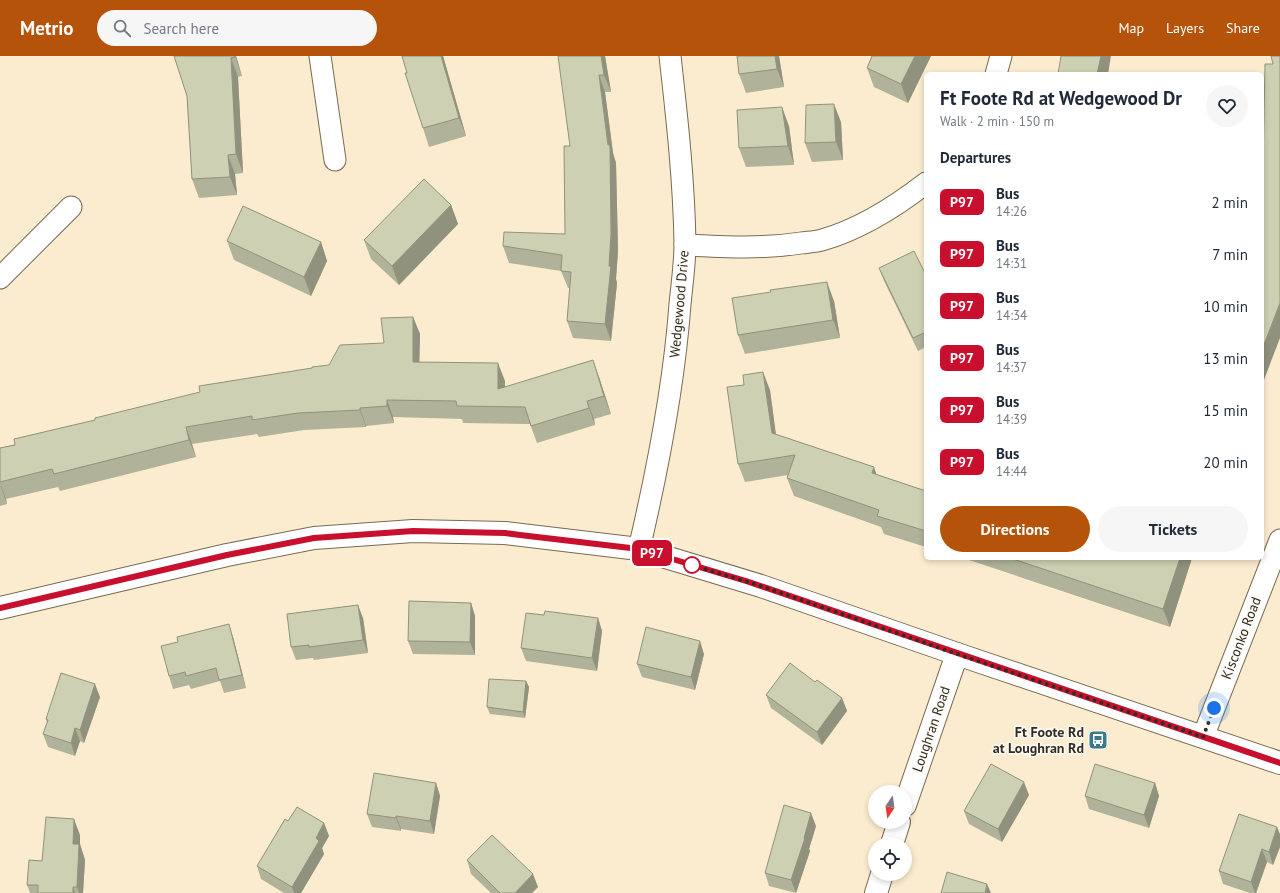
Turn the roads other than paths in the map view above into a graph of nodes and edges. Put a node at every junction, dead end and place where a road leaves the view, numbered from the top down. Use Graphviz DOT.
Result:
graph roads {
  1 [pos="320,56"];
  2 [pos="670,56"];
  3 [pos="1001,56"];
  4 [pos="997,72"];
  5 [pos="335,160"];
  6 [pos="924,185"];
  7 [pos="71,206"];
  8 [pos="685,245"];
  9 [pos="0,278"];
  10 [pos="1280,540"];
  11 [pos="639,549"];
  12 [pos="0,608"];
  13 [pos="957,654"];
  14 [pos="1203,737"];
  15 [pos="1280,763"];
  16 [pos="912,785"];
  17 [pos="880,881"];
  18 [pos="876,893"];
  1 -- 5 [label="street"];
  2 -- 8 [label="street, Wedgewood Drive"];
  3 -- 4 [label="street"];
  6 -- 8 [label="street"];
  7 -- 9 [label="street"];
  8 -- 11 [label="street, Wedgewood Drive"];
  10 -- 14 [label="street, Kisconko Road"];
  11 -- 12 [label="street"];
  11 -- 13 [label="street"];
  13 -- 14 [label="street"];
  13 -- 16 [label="street, Loughran Road"];
  14 -- 15 [label="street"];
  17 -- 18 [label="street"];
}
